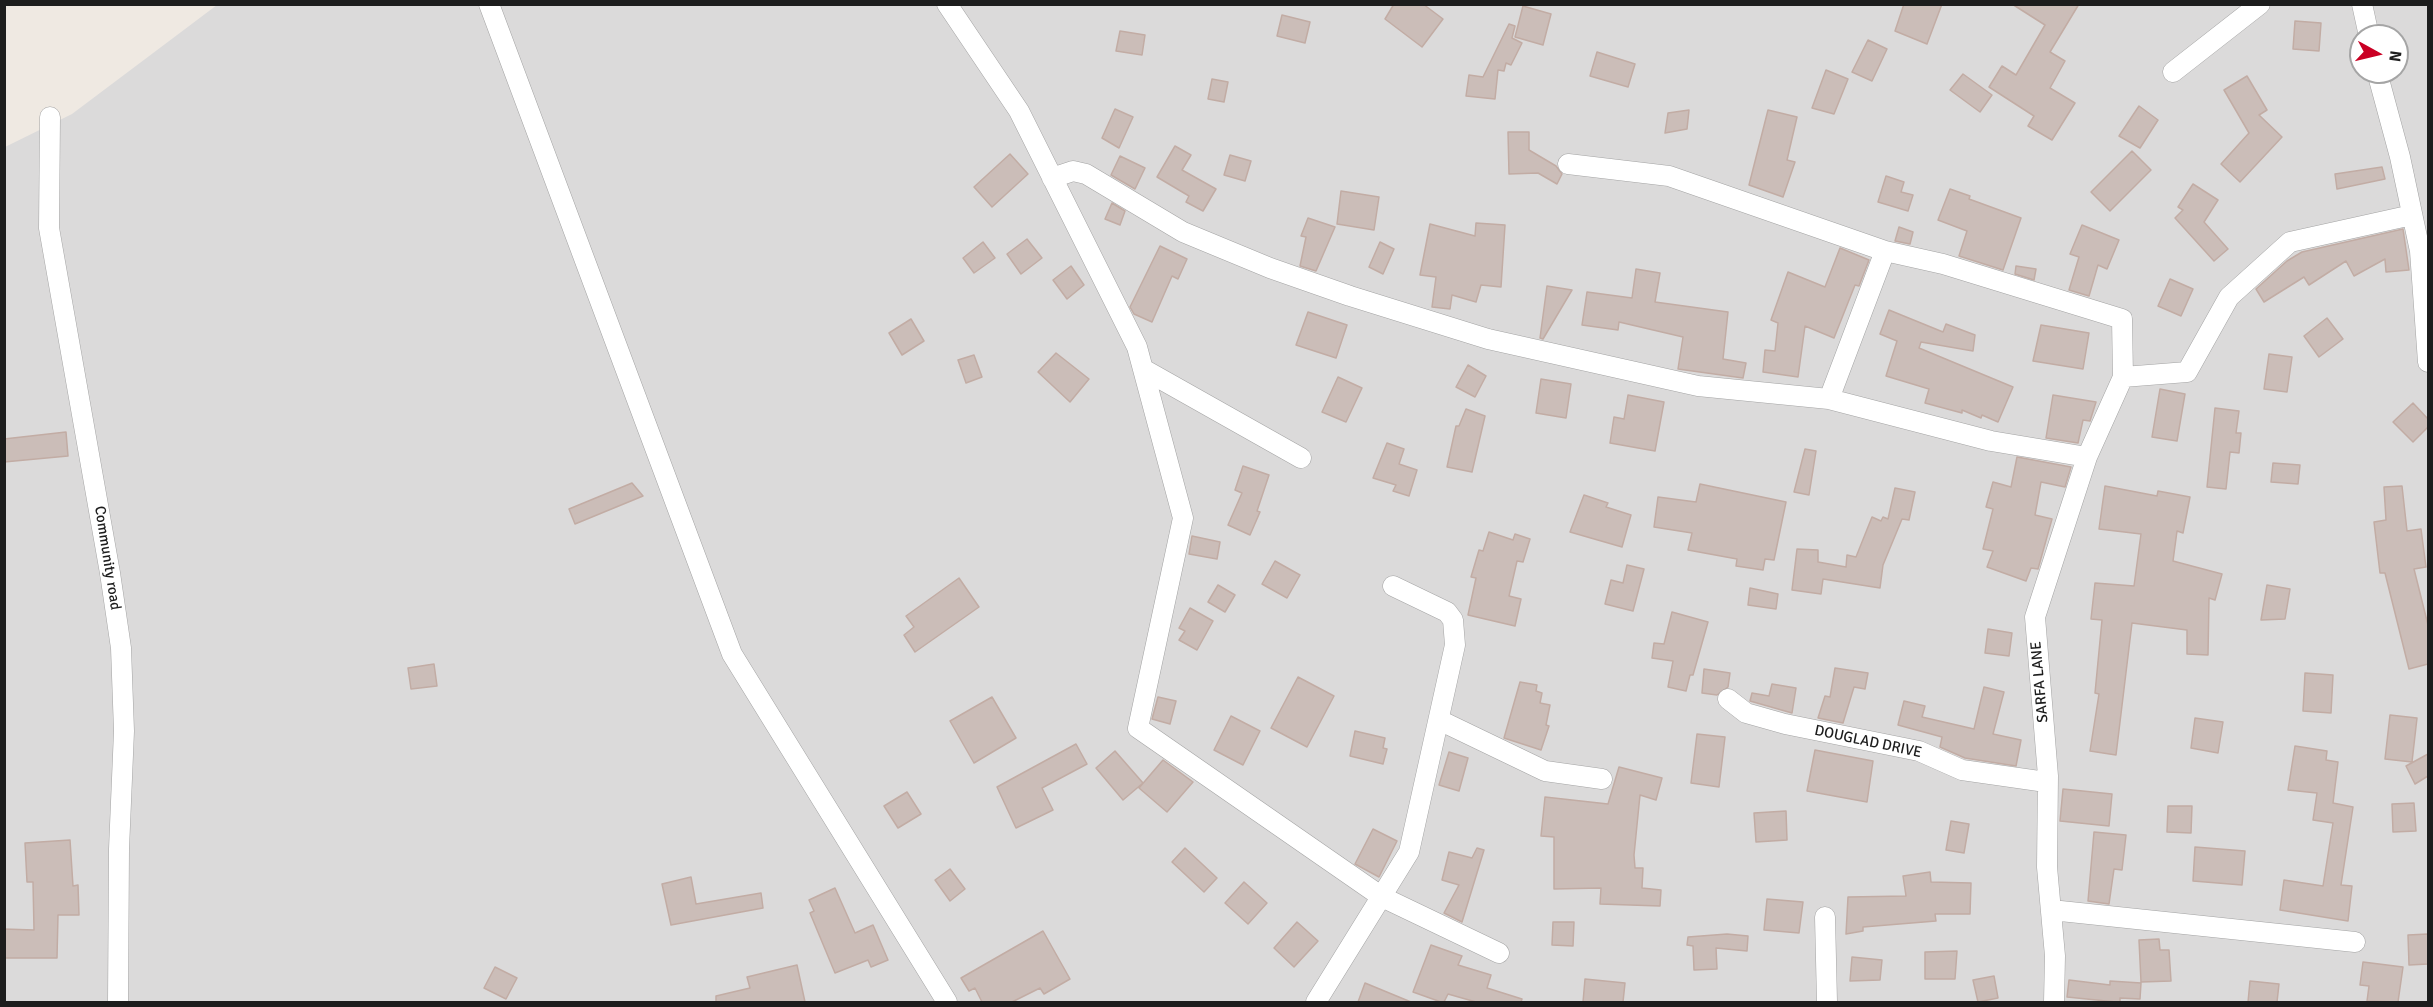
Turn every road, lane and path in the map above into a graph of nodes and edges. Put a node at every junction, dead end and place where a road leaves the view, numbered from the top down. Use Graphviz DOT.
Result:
graph roads {
  1 [pos="489,4"];
  2 [pos="947,4"];
  3 [pos="2260,4"];
  4 [pos="2362,4"];
  5 [pos="2366,24"];
  6 [pos="2174,72"];
  7 [pos="2380,84"];
  8 [pos="50,117"];
  9 [pos="1569,164"];
  10 [pos="1053,178"];
  11 [pos="2412,215"];
  12 [pos="1886,251"];
  13 [pos="2427,315"];
  14 [pos="2428,362"];
  15 [pos="1143,369"];
  16 [pos="2123,377"];
  17 [pos="1829,399"];
  18 [pos="2087,457"];
  19 [pos="1301,458"];
  20 [pos="1393,586"];
  21 [pos="1728,699"];
  22 [pos="1439,720"];
  23 [pos="1602,779"];
  24 [pos="2046,782"];
  25 [pos="1382,897"];
  26 [pos="2051,910"];
  27 [pos="1825,917"];
  28 [pos="2355,942"];
  29 [pos="1498,953"];
  30 [pos="118,1002"];
  31 [pos="947,1002"];
  32 [pos="1316,1002"];
  33 [pos="1827,1002"];
  34 [pos="2054,1002"];
  1 -- 31 [label="street"];
  2 -- 10 [label="street"];
  3 -- 6 [label="street"];
  4 -- 5 [label="street"];
  7 -- 11 [label="street"];
  8 -- 30 [label="street, Community road"];
  9 -- 12 [label="street"];
  10 -- 15 [label="street"];
  10 -- 17 [label="street"];
  11 -- 13 [label="street"];
  11 -- 16 [label="street"];
  12 -- 16 [label="street"];
  12 -- 17 [label="street"];
  13 -- 14 [label="street"];
  15 -- 19 [label="street"];
  15 -- 25 [label="street"];
  16 -- 18 [label="street, SARFA LANE"];
  17 -- 18 [label="street"];
  18 -- 24 [label="street, SARFA LANE"];
  20 -- 22 [label="street"];
  21 -- 24 [label="street, DOUGLAD DRIVE"];
  22 -- 23 [label="street"];
  22 -- 25 [label="street"];
  24 -- 26 [label="street, SARFA LANE"];
  25 -- 29 [label="street"];
  25 -- 32 [label="street"];
  26 -- 28 [label="street"];
  26 -- 34 [label="street, SARFA LANE"];
  27 -- 33 [label="street"];
}
